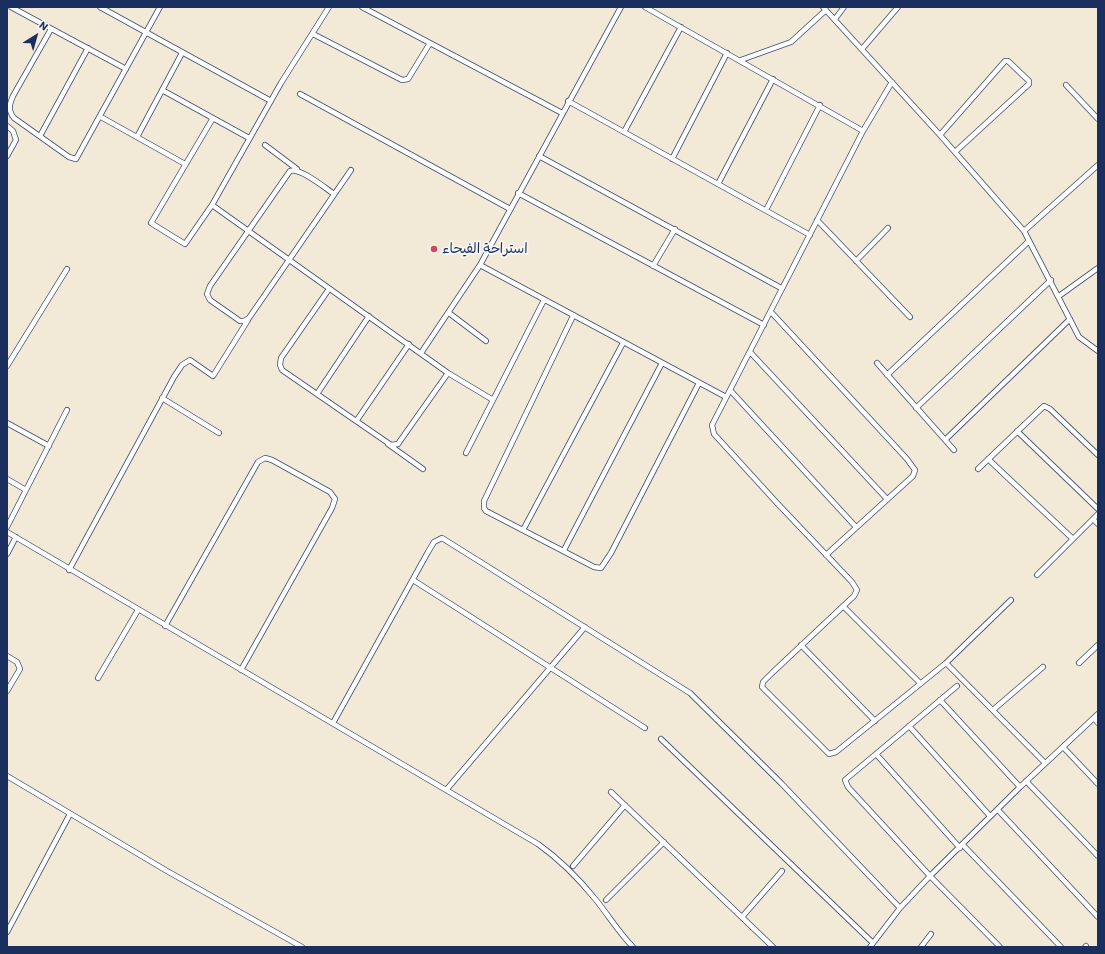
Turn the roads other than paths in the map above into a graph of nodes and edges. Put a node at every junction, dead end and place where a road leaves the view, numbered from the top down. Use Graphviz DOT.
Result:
graph roads {
  1 [pos="11,7"];
  2 [pos="100,7"];
  3 [pos="160,7"];
  4 [pos="328,7"];
  5 [pos="362,7"];
  6 [pos="621,7"];
  7 [pos="645,7"];
  8 [pos="844,7"];
  9 [pos="898,7"];
  10 [pos="825,9"];
  11 [pos="834,19"];
  12 [pos="681,27"];
  13 [pos="51,29"];
  14 [pos="146,32"];
  15 [pos="313,34"];
  16 [pos="430,43"];
  17 [pos="88,48"];
  18 [pos="862,49"];
  19 [pos="182,53"];
  20 [pos="727,53"];
  21 [pos="741,60"];
  22 [pos="126,69"];
  23 [pos="773,78"];
  24 [pos="892,82"];
  25 [pos="1066,85"];
  26 [pos="162,90"];
  27 [pos="300,94"];
  28 [pos="271,101"];
  29 [pos="568,102"];
  30 [pos="820,105"];
  31 [pos="562,113"];
  32 [pos="101,117"];
  33 [pos="213,118"];
  34 [pos="1098,119"];
  35 [pos="7,126"];
  36 [pos="863,131"];
  37 [pos="624,132"];
  38 [pos="940,135"];
  39 [pos="40,136"];
  40 [pos="137,137"];
  41 [pos="249,138"];
  42 [pos="264,145"];
  43 [pos="955,152"];
  44 [pos="7,156"];
  45 [pos="538,156"];
  46 [pos="672,159"];
  47 [pos="185,164"];
  48 [pos="1098,165"];
  49 [pos="352,170"];
  50 [pos="300,171"];
  51 [pos="718,184"];
  52 [pos="518,193"];
  53 [pos="334,194"];
  54 [pos="212,205"];
  55 [pos="510,208"];
  56 [pos="766,210"];
  57 [pos="817,220"];
  58 [pos="888,228"];
  59 [pos="675,229"];
  60 [pos="1024,230"];
  61 [pos="247,231"];
  62 [pos="810,235"];
  63 [pos="1029,241"];
  64 [pos="289,260"];
  65 [pos="856,261"];
  66 [pos="480,265"];
  67 [pos="653,266"];
  68 [pos="1098,268"];
  69 [pos="67,269"];
  70 [pos="1051,280"];
  71 [pos="781,288"];
  72 [pos="329,289"];
  73 [pos="1059,296"];
  74 [pos="544,300"];
  75 [pos="771,312"];
  76 [pos="449,313"];
  77 [pos="252,314"];
  78 [pos="369,316"];
  79 [pos="573,316"];
  80 [pos="910,317"];
  81 [pos="1070,319"];
  82 [pos="764,325"];
  83 [pos="486,341"];
  84 [pos="623,343"];
  85 [pos="409,344"];
  86 [pos="422,352"];
  87 [pos="750,352"];
  88 [pos="1098,352"];
  89 [pos="877,363"];
  90 [pos="662,364"];
  91 [pos="7,366"];
  92 [pos="448,373"];
  93 [pos="887,375"];
  94 [pos="699,383"];
  95 [pos="730,390"];
  96 [pos="317,394"];
  97 [pos="726,397"];
  98 [pos="162,398"];
  99 [pos="493,400"];
  100 [pos="916,408"];
  101 [pos="67,410"];
  102 [pos="356,420"];
  103 [pos="7,423"];
  104 [pos="1017,431"];
  105 [pos="219,433"];
  106 [pos="945,440"];
  107 [pos="387,443"];
  108 [pos="49,446"];
  109 [pos="954,450"];
  110 [pos="466,453"];
  111 [pos="1098,455"];
  112 [pos="988,459"];
  113 [pos="422,469"];
  114 [pos="978,469"];
  115 [pos="7,479"];
  116 [pos="26,490"];
  117 [pos="886,498"];
  118 [pos="1098,509"];
  119 [pos="1098,514"];
  120 [pos="1093,519"];
  121 [pos="1098,524"];
  122 [pos="7,527"];
  123 [pos="856,527"];
  124 [pos="523,530"];
  125 [pos="7,532"];
  126 [pos="16,537"];
  127 [pos="1073,539"];
  128 [pos="564,550"];
  129 [pos="7,554"];
  130 [pos="826,555"];
  131 [pos="69,570"];
  132 [pos="1037,575"];
  133 [pos="412,580"];
  134 [pos="1011,600"];
  135 [pos="843,606"];
  136 [pos="138,610"];
  137 [pos="165,626"];
  138 [pos="585,627"];
  139 [pos="801,645"];
  140 [pos="1097,648"];
  141 [pos="7,656"];
  142 [pos="946,663"];
  143 [pos="1079,663"];
  144 [pos="551,667"];
  145 [pos="1043,667"];
  146 [pos="241,670"];
  147 [pos="98,678"];
  148 [pos="920,683"];
  149 [pos="957,686"];
  150 [pos="7,691"];
  151 [pos="940,700"];
  152 [pos="993,710"];
  153 [pos="1098,714"];
  154 [pos="1094,718"];
  155 [pos="875,721"];
  156 [pos="333,723"];
  157 [pos="1098,723"];
  158 [pos="909,726"];
  159 [pos="645,728"];
  160 [pos="661,740"];
  161 [pos="1063,747"];
  162 [pos="876,754"];
  163 [pos="1045,763"];
  164 [pos="7,776"];
  165 [pos="1026,781"];
  166 [pos="1098,784"];
  167 [pos="1020,787"];
  168 [pos="446,789"];
  169 [pos="612,792"];
  170 [pos="625,805"];
  171 [pos="998,810"];
  172 [pos="70,814"];
  173 [pos="990,816"];
  174 [pos="664,842"];
  175 [pos="961,846"];
  176 [pos="1098,856"];
  177 [pos="573,866"];
  178 [pos="782,871"];
  179 [pos="930,876"];
  180 [pos="606,900"];
  181 [pos="900,908"];
  182 [pos="742,917"];
  183 [pos="1098,917"];
  184 [pos="7,932"];
  185 [pos="931,934"];
  186 [pos="871,945"];
  187 [pos="302,947"];
  188 [pos="633,947"];
  189 [pos="773,947"];
  190 [pos="920,947"];
  191 [pos="1000,947"];
  192 [pos="1061,947"];
  1 -- 13 [label="street"];
  2 -- 14 [label="street"];
  3 -- 14 [label="street"];
  4 -- 15 [label="street"];
  5 -- 16 [label="street"];
  6 -- 29 [label="street"];
  7 -- 12 [label="street"];
  8 -- 11 [label="street"];
  9 -- 18 [label="street"];
  10 -- 11 [label="street"];
  10 -- 21 [label="street"];
  11 -- 18 [label="street"];
  12 -- 20 [label="street"];
  12 -- 37 [label="street"];
  13 -- 17 [label="street"];
  13 -- 39 [label="street"];
  14 -- 19 [label="street"];
  14 -- 22 [label="street"];
  15 -- 16 [label="street"];
  15 -- 28 [label="street"];
  16 -- 31 [label="street"];
  17 -- 22 [label="street"];
  17 -- 39 [label="street"];
  18 -- 24 [label="street"];
  19 -- 26 [label="street"];
  19 -- 28 [label="street"];
  20 -- 21 [label="street"];
  20 -- 46 [label="street"];
  21 -- 23 [label="street"];
  22 -- 32 [label="street"];
  23 -- 30 [label="street"];
  23 -- 51 [label="street"];
  24 -- 36 [label="street"];
  24 -- 38 [label="street"];
  25 -- 34 [label="street"];
  26 -- 33 [label="street"];
  26 -- 40 [label="street"];
  27 -- 55 [label="street"];
  28 -- 41 [label="street"];
  29 -- 31 [label="street"];
  29 -- 37 [label="street"];
  30 -- 36 [label="street"];
  30 -- 56 [label="street"];
  31 -- 45 [label="street"];
  32 -- 39 [label="street"];
  32 -- 40 [label="street"];
  33 -- 41 [label="street"];
  33 -- 47 [label="street"];
  35 -- 44 [label="street"];
  36 -- 57 [label="street"];
  37 -- 46 [label="street"];
  38 -- 43 [label="street"];
  38 -- 43 [label="street"];
  40 -- 47 [label="street"];
  41 -- 54 [label="street"];
  42 -- 50 [label="street"];
  43 -- 60 [label="street"];
  45 -- 52 [label="street"];
  45 -- 59 [label="street"];
  46 -- 51 [label="street"];
  47 -- 54 [label="street"];
  48 -- 60 [label="street"];
  49 -- 53 [label="street"];
  50 -- 53 [label="street"];
  50 -- 61 [label="street"];
  51 -- 56 [label="street"];
  52 -- 55 [label="street"];
  52 -- 67 [label="street"];
  53 -- 64 [label="street"];
  54 -- 61 [label="street"];
  55 -- 66 [label="street"];
  56 -- 62 [label="street"];
  57 -- 62 [label="street"];
  57 -- 65 [label="street"];
  58 -- 65 [label="street"];
  59 -- 67 [label="street"];
  59 -- 71 [label="street"];
  60 -- 63 [label="street"];
  61 -- 64 [label="street"];
  61 -- 77 [label="street"];
  62 -- 71 [label="street"];
  63 -- 70 [label="street"];
  63 -- 93 [label="street"];
  64 -- 72 [label="street"];
  64 -- 77 [label="street"];
  65 -- 80 [label="street"];
  66 -- 74 [label="street"];
  66 -- 76 [label="street"];
  67 -- 82 [label="street"];
  68 -- 73 [label="street"];
  69 -- 91 [label="street"];
  70 -- 73 [label="street"];
  70 -- 100 [label="street"];
  71 -- 75 [label="street"];
  72 -- 78 [label="street"];
  72 -- 96 [label="street"];
  73 -- 81 [label="street"];
  74 -- 79 [label="street"];
  74 -- 99 [label="street"];
  75 -- 82 [label="street"];
  75 -- 117 [label="street"];
  76 -- 83 [label="street"];
  76 -- 86 [label="street"];
  77 -- 98 [label="street"];
  78 -- 85 [label="street"];
  78 -- 96 [label="street"];
  79 -- 84 [label="street"];
  79 -- 124 [label="street"];
  81 -- 88 [label="street"];
  81 -- 106 [label="street"];
  82 -- 87 [label="street"];
  84 -- 90 [label="street"];
  84 -- 124 [label="street"];
  85 -- 86 [label="street"];
  85 -- 102 [label="street"];
  86 -- 92 [label="street"];
  87 -- 95 [label="street"];
  87 -- 117 [label="street"];
  89 -- 93 [label="street"];
  90 -- 94 [label="street"];
  90 -- 128 [label="street"];
  92 -- 99 [label="street"];
  92 -- 107 [label="street"];
  93 -- 100 [label="street"];
  94 -- 97 [label="street"];
  94 -- 128 [label="street"];
  95 -- 97 [label="street"];
  95 -- 123 [label="street"];
  96 -- 102 [label="street"];
  97 -- 130 [label="street"];
  98 -- 105 [label="street"];
  98 -- 131 [label="street"];
  99 -- 110 [label="street"];
  100 -- 106 [label="street"];
  101 -- 108 [label="street"];
  102 -- 107 [label="street"];
  103 -- 108 [label="street"];
  104 -- 111 [label="street"];
  104 -- 112 [label="street"];
  104 -- 118 [label="street"];
  106 -- 109 [label="street"];
  107 -- 113 [label="street"];
  108 -- 116 [label="street"];
  112 -- 114 [label="street"];
  112 -- 127 [label="street"];
  115 -- 116 [label="street"];
  116 -- 122 [label="street"];
  117 -- 123 [label="street"];
  119 -- 120 [label="street"];
  120 -- 121 [label="street"];
  120 -- 127 [label="street"];
  123 -- 130 [label="street"];
  124 -- 128 [label="street"];
  125 -- 126 [label="street"];
  126 -- 129 [label="street"];
  126 -- 131 [label="street"];
  127 -- 132 [label="street"];
  130 -- 135 [label="street"];
  131 -- 136 [label="street"];
  133 -- 138 [label="street"];
  133 -- 144 [label="street"];
  133 -- 156 [label="street"];
  134 -- 142 [label="street"];
  135 -- 139 [label="street"];
  135 -- 148 [label="street"];
  136 -- 137 [label="street"];
  136 -- 147 [label="street"];
  137 -- 146 [label="street"];
  137 -- 146 [label="street"];
  138 -- 144 [label="street"];
  138 -- 181 [label="street"];
  139 -- 155 [label="street"];
  139 -- 155 [label="street"];
  140 -- 143 [label="street"];
  141 -- 150 [label="street"];
  142 -- 148 [label="street"];
  142 -- 152 [label="street"];
  144 -- 159 [label="street"];
  144 -- 168 [label="street"];
  145 -- 152 [label="street"];
  146 -- 156 [label="street"];
  148 -- 155 [label="street"];
  149 -- 151 [label="street"];
  151 -- 158 [label="street"];
  151 -- 167 [label="street"];
  152 -- 163 [label="street"];
  153 -- 154 [label="street"];
  154 -- 157 [label="street"];
  154 -- 161 [label="street"];
  156 -- 168 [label="street"];
  158 -- 162 [label="street"];
  158 -- 173 [label="street"];
  160 -- 186 [label="street"];
  161 -- 163 [label="street"];
  161 -- 166 [label="street"];
  162 -- 175 [label="street"];
  162 -- 179 [label="street"];
  163 -- 165 [label="street"];
  164 -- 172 [label="street"];
  165 -- 167 [label="street"];
  165 -- 176 [label="street"];
  167 -- 171 [label="street"];
  168 -- 188 [label="street"];
  169 -- 170 [label="street"];
  170 -- 174 [label="street"];
  170 -- 177 [label="street"];
  171 -- 173 [label="street"];
  171 -- 183 [label="street"];
  172 -- 184 [label="street"];
  172 -- 187 [label="street"];
  173 -- 175 [label="street"];
  174 -- 180 [label="street"];
  174 -- 182 [label="street"];
  175 -- 179 [label="street"];
  175 -- 192 [label="street"];
  178 -- 182 [label="street"];
  179 -- 181 [label="street"];
  179 -- 191 [label="street"];
  181 -- 186 [label="street"];
  182 -- 189 [label="street"];
  185 -- 190 [label="street"];
}
